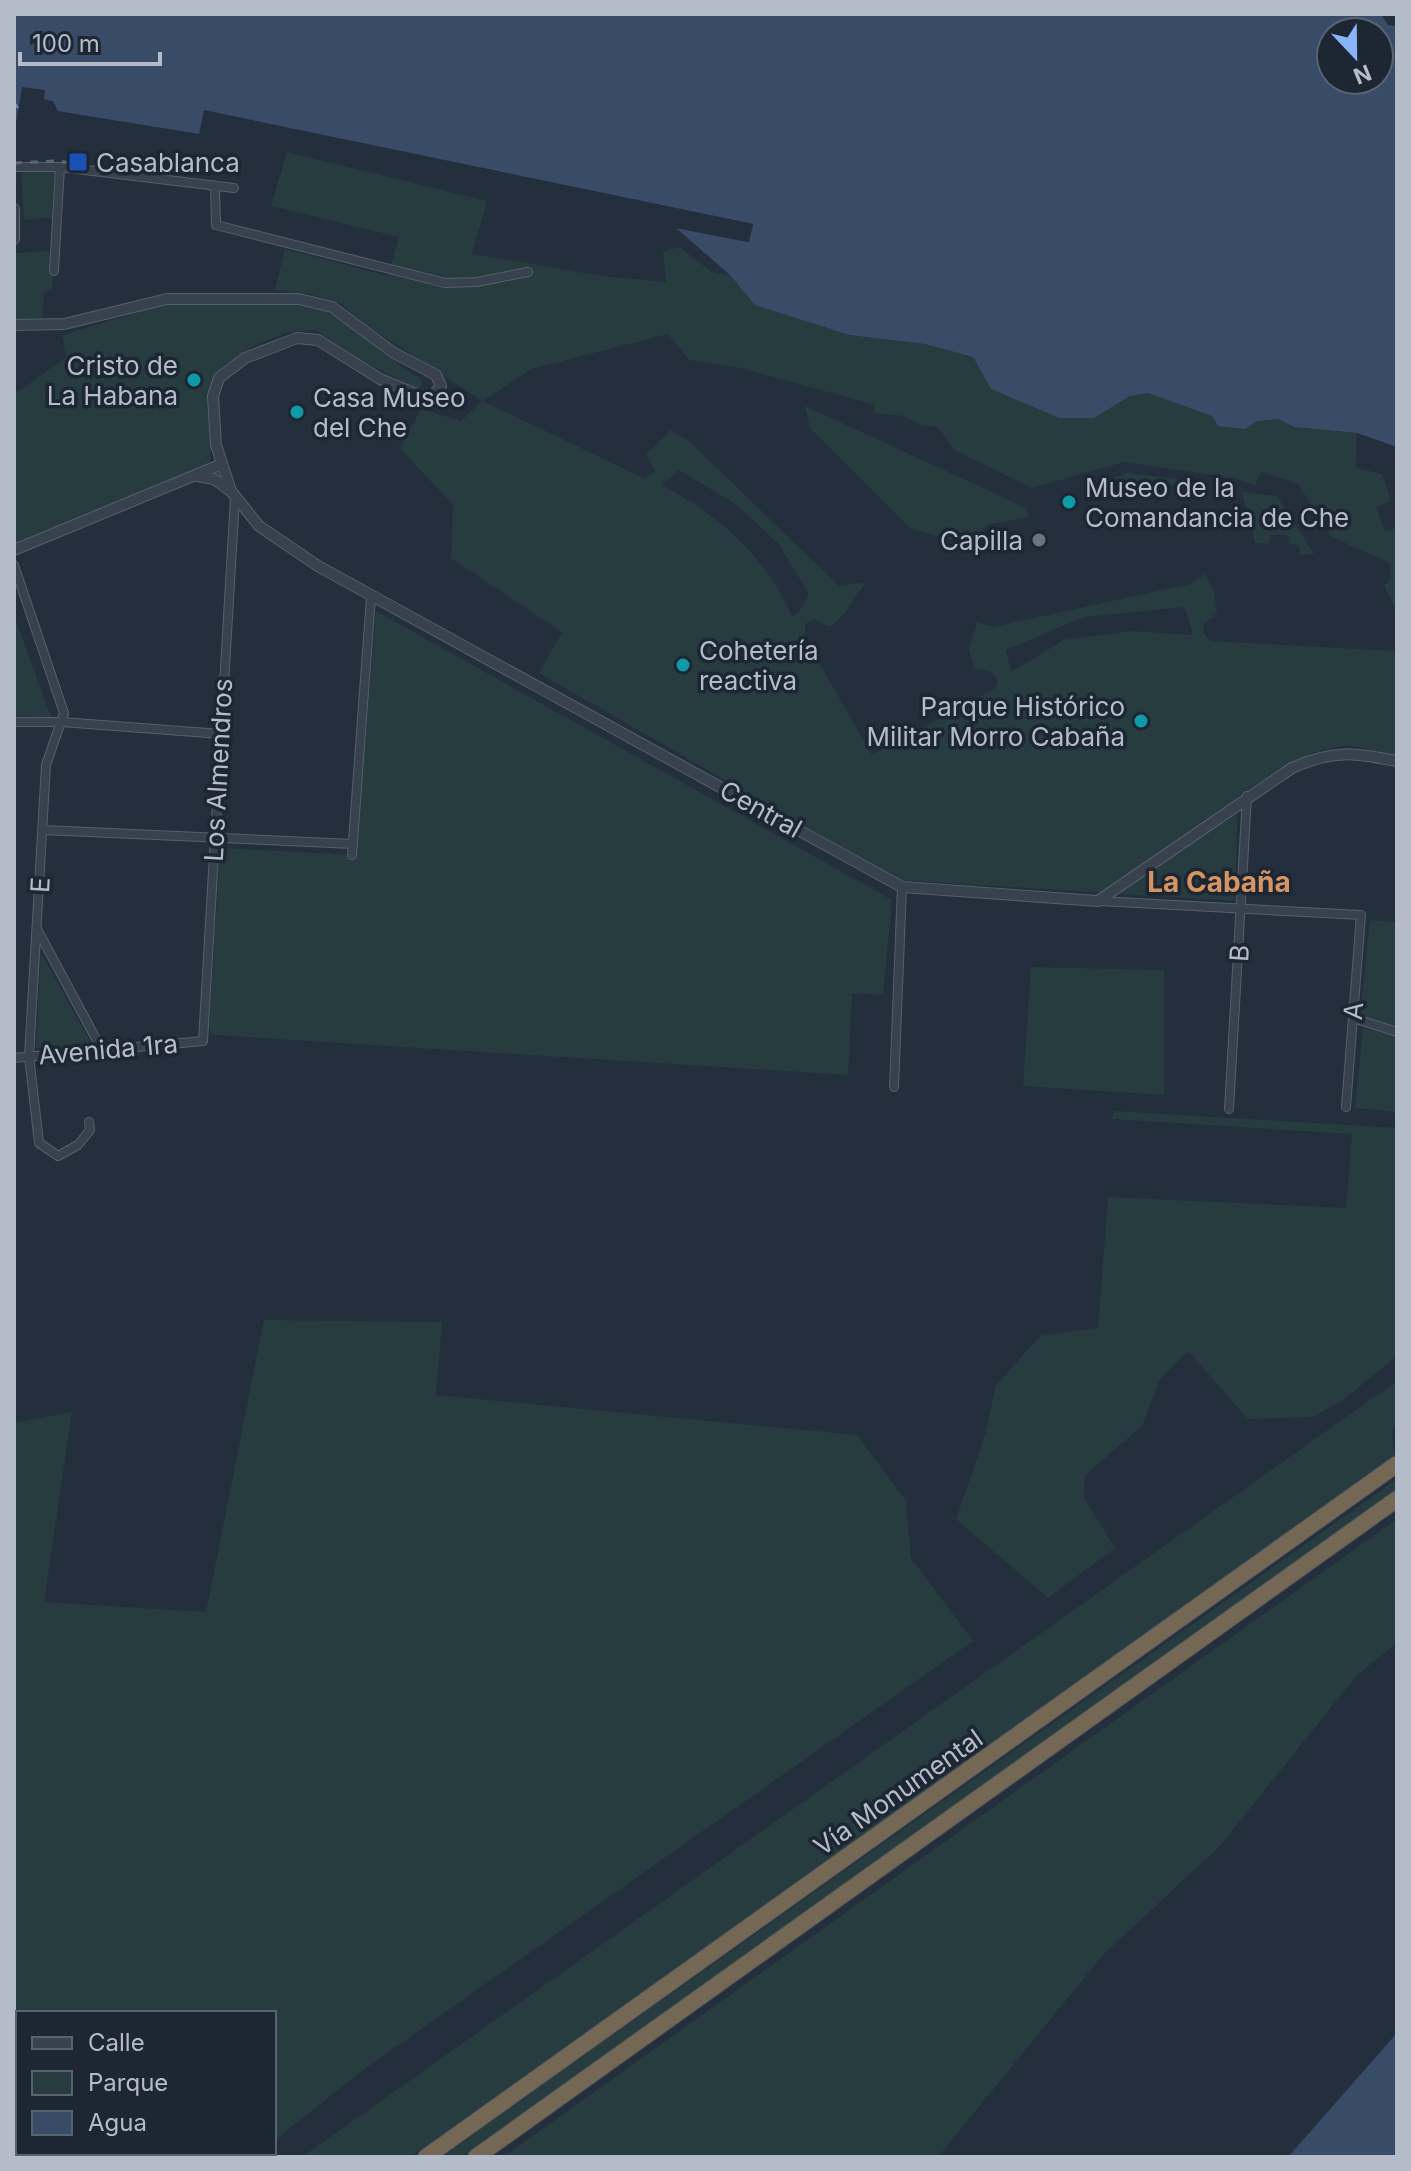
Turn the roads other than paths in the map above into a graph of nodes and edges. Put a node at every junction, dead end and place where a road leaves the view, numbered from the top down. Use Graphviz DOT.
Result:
graph roads {
  1 [pos="14,167"];
  2 [pos="60,167"];
  3 [pos="215,186"];
  4 [pos="234,188"];
  5 [pos="14,209"];
  6 [pos="14,239"];
  7 [pos="54,271"];
  8 [pos="528,272"];
  9 [pos="14,325"];
  10 [pos="216,445"];
  11 [pos="222,464"];
  12 [pos="209,470"];
  13 [pos="196,476"];
  14 [pos="233,495"];
  15 [pos="14,550"];
  16 [pos="14,565"];
  17 [pos="371,597"];
  18 [pos="14,722"];
  19 [pos="62,722"];
  20 [pos="221,734"];
  21 [pos="1397,761"];
  22 [pos="1247,796"];
  23 [pos="43,830"];
  24 [pos="214,837"];
  25 [pos="353,844"];
  26 [pos="352,855"];
  27 [pos="902,887"];
  28 [pos="1098,901"];
  29 [pos="1242,908"];
  30 [pos="1361,915"];
  31 [pos="38,931"];
  32 [pos="1353,1018"];
  33 [pos="1397,1032"];
  34 [pos="203,1041"];
  35 [pos="102,1050"];
  36 [pos="29,1056"];
  37 [pos="14,1058"];
  38 [pos="894,1087"];
  39 [pos="1229,1104"];
  40 [pos="1346,1107"];
  41 [pos="89,1122"];
  42 [pos="1397,1464"];
  43 [pos="1397,1499"];
  44 [pos="426,2157"];
  45 [pos="476,2157"];
  1 -- 2 [label="street"];
  2 -- 3 [label="street"];
  2 -- 7 [label="street"];
  3 -- 4 [label="street"];
  3 -- 8 [label="street"];
  5 -- 6 [label="street"];
  9 -- 10 [label="street"];
  10 -- 11 [label="street"];
  10 -- 12 [label="street"];
  11 -- 12 [label="street"];
  11 -- 14 [label="street"];
  12 -- 13 [label="street"];
  13 -- 14 [label="street"];
  13 -- 15 [label="street"];
  14 -- 17 [label="street, Central"];
  14 -- 20 [label="street, Los Almendros"];
  16 -- 19 [label="street"];
  17 -- 25 [label="street"];
  17 -- 27 [label="street, Central"];
  18 -- 19 [label="street"];
  19 -- 20 [label="street"];
  19 -- 23 [label="street, E"];
  20 -- 24 [label="street, Los Almendros"];
  21 -- 22 [label="street"];
  22 -- 28 [label="street"];
  22 -- 29 [label="street, B"];
  23 -- 24 [label="street"];
  23 -- 31 [label="street, E"];
  24 -- 25 [label="street"];
  24 -- 34 [label="street, Los Almendros"];
  25 -- 26 [label="street"];
  27 -- 28 [label="street, Central"];
  27 -- 38 [label="street"];
  28 -- 29 [label="street, Central"];
  29 -- 30 [label="street, Central"];
  29 -- 39 [label="street, B"];
  30 -- 32 [label="street, A"];
  31 -- 35 [label="street"];
  31 -- 36 [label="street, E"];
  32 -- 33 [label="street"];
  32 -- 40 [label="street, A"];
  34 -- 35 [label="street, Avenida 1ra"];
  35 -- 36 [label="street, Avenida 1ra"];
  36 -- 37 [label="street, Avenida 1ra"];
  36 -- 41 [label="street, E"];
  42 -- 44 [label="highway, Vía Monumental"];
  43 -- 45 [label="highway, Vía Monumental"];
}
